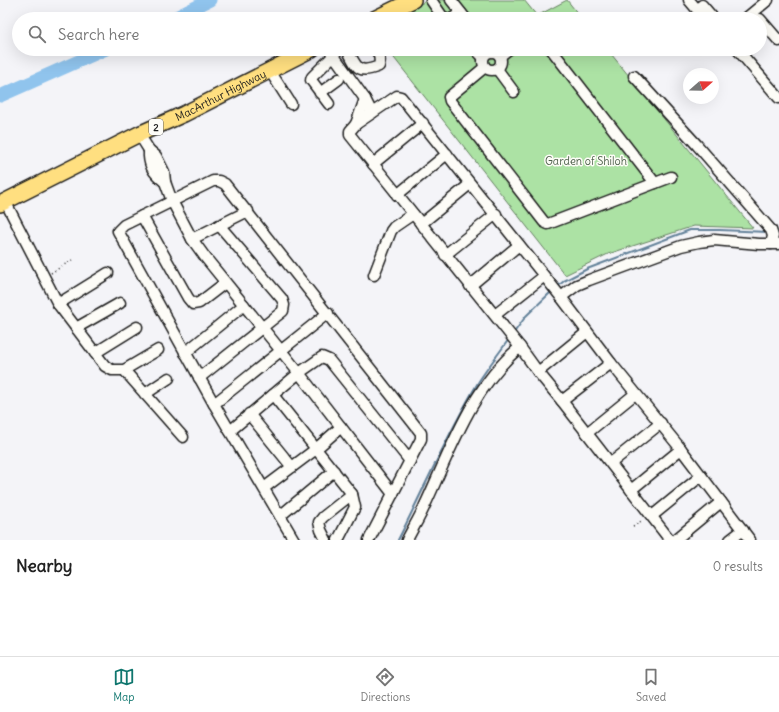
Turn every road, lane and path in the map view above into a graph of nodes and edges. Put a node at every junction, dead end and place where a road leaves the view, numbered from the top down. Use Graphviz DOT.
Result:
graph roads {
  1 [pos="413,0"];
  2 [pos="431,0"];
  3 [pos="452,0"];
  4 [pos="768,0"];
  5 [pos="695,2"];
  6 [pos="388,12"];
  7 [pos="439,12"];
  8 [pos="460,12"];
  9 [pos="701,12"];
  10 [pos="706,12"];
  11 [pos="761,12"];
  12 [pos="767,27"];
  13 [pos="779,41"];
  14 [pos="299,56"];
  15 [pos="329,56"];
  16 [pos="335,56"];
  17 [pos="351,56"];
  18 [pos="380,56"];
  19 [pos="484,56"];
  20 [pos="500,56"];
  21 [pos="557,56"];
  22 [pos="743,56"];
  23 [pos="485,68"];
  24 [pos="497,69"];
  25 [pos="270,71"];
  26 [pos="634,76"];
  27 [pos="339,78"];
  28 [pos="514,92"];
  29 [pos="320,93"];
  30 [pos="779,98"];
  31 [pos="365,99"];
  32 [pos="291,104"];
  33 [pos="329,104"];
  34 [pos="372,113"];
  35 [pos="423,123"];
  36 [pos="356,124"];
  37 [pos="139,134"];
  38 [pos="447,154"];
  39 [pos="373,164"];
  40 [pos="671,176"];
  41 [pos="655,183"];
  42 [pos="470,184"];
  43 [pos="397,195"];
  44 [pos="172,201"];
  45 [pos="3,203"];
  46 [pos="248,211"];
  47 [pos="413,214"];
  48 [pos="496,214"];
  49 [pos="142,216"];
  50 [pos="421,224"];
  51 [pos="219,225"];
  52 [pos="192,239"];
  53 [pos="775,244"];
  54 [pos="519,245"];
  55 [pos="445,255"];
  56 [pos="72,260"];
  57 [pos="108,273"];
  58 [pos="374,275"];
  59 [pos="44,277"];
  60 [pos="543,277"];
  61 [pos="225,283"];
  62 [pos="470,286"];
  63 [pos="561,297"];
  64 [pos="120,303"];
  65 [pos="58,304"];
  66 [pos="244,305"];
  67 [pos="328,313"];
  68 [pos="495,315"];
  69 [pos="137,327"];
  70 [pos="76,328"];
  71 [pos="263,328"];
  72 [pos="586,332"];
  73 [pos="520,346"];
  74 [pos="158,350"];
  75 [pos="281,350"];
  76 [pos="95,353"];
  77 [pos="185,353"];
  78 [pos="611,363"];
  79 [pos="124,370"];
  80 [pos="538,372"];
  81 [pos="300,373"];
  82 [pos="169,378"];
  83 [pos="199,378"];
  84 [pos="145,394"];
  85 [pos="635,394"];
  86 [pos="273,395"];
  87 [pos="562,401"];
  88 [pos="214,404"];
  89 [pos="249,414"];
  90 [pos="660,423"];
  91 [pos="341,427"];
  92 [pos="230,431"];
  93 [pos="587,434"];
  94 [pos="183,438"];
  95 [pos="316,449"];
  96 [pos="681,449"];
  97 [pos="410,461"];
  98 [pos="611,463"];
  99 [pos="292,467"];
  100 [pos="334,472"];
  101 [pos="701,476"];
  102 [pos="264,488"];
  103 [pos="631,490"];
  104 [pos="352,494"];
  105 [pos="393,494"];
  106 [pos="721,502"];
  107 [pos="651,515"];
  108 [pos="280,516"];
  109 [pos="633,526"];
  110 [pos="742,530"];
  111 [pos="669,539"];
  112 [pos="294,540"];
  113 [pos="326,540"];
  114 [pos="338,540"];
  115 [pos="369,540"];
  116 [pos="407,540"];
  117 [pos="730,540"];
  118 [pos="750,540"];
  1 -- 6 [label="highway"];
  2 -- 7 [label="street"];
  3 -- 8 [label="street"];
  4 -- 11 [label="street"];
  5 -- 9 [label="street"];
  5 -- 10 [label="street"];
  12 -- 13 [label="street"];
  14 -- 25 [label="highway, MacArthur Highway / 2"];
  15 -- 29 [label="street"];
  16 -- 31 [label="street"];
  17 -- 18 [label="street"];
  19 -- 23 [label="street"];
  20 -- 24 [label="street"];
  21 -- 41 [label="street"];
  22 -- 30 [label="street"];
  23 -- 24 [label="street"];
  23 -- 41 [label="street"];
  24 -- 28 [label="street"];
  25 -- 32 [label="street"];
  25 -- 37 [label="highway, MacArthur Highway / 2"];
  26 -- 53 [label="street"];
  27 -- 29 [label="street"];
  29 -- 33 [label="street"];
  31 -- 34 [label="street"];
  31 -- 36 [label="street"];
  34 -- 35 [label="street"];
  34 -- 36 [label="street"];
  35 -- 38 [label="street"];
  35 -- 39 [label="street"];
  36 -- 39 [label="street"];
  37 -- 44 [label="street"];
  37 -- 45 [label="highway, MacArthur Highway / 2"];
  38 -- 42 [label="street"];
  38 -- 43 [label="street"];
  39 -- 43 [label="street"];
  40 -- 41 [label="street"];
  42 -- 48 [label="street"];
  42 -- 50 [label="street"];
  43 -- 47 [label="street"];
  44 -- 46 [label="street"];
  44 -- 49 [label="street"];
  44 -- 52 [label="street"];
  45 -- 59 [label="street"];
  46 -- 51 [label="street"];
  46 -- 67 [label="street"];
  47 -- 50 [label="street"];
  47 -- 58 [label="street"];
  48 -- 54 [label="street"];
  48 -- 55 [label="street"];
  49 -- 61 [label="street"];
  49 -- 77 [label="street"];
  50 -- 55 [label="street"];
  51 -- 52 [label="street"];
  51 -- 71 [label="street"];
  52 -- 61 [label="street"];
  53 -- 63 [label="street"];
  54 -- 60 [label="street"];
  54 -- 62 [label="street"];
  55 -- 62 [label="street"];
  56 -- 59 [label="path"];
  57 -- 65 [label="street"];
  59 -- 65 [label="street"];
  60 -- 63 [label="street"];
  60 -- 68 [label="street"];
  61 -- 66 [label="street"];
  62 -- 68 [label="street"];
  63 -- 72 [label="street"];
  64 -- 70 [label="street"];
  65 -- 70 [label="street"];
  66 -- 71 [label="street"];
  66 -- 77 [label="street"];
  67 -- 75 [label="street"];
  67 -- 97 [label="street"];
  68 -- 73 [label="street"];
  69 -- 76 [label="street"];
  70 -- 76 [label="street"];
  71 -- 75 [label="street"];
  71 -- 83 [label="street"];
  72 -- 78 [label="street"];
  72 -- 80 [label="street"];
  73 -- 80 [label="street"];
  73 -- 116 [label="street"];
  74 -- 79 [label="street"];
  75 -- 81 [label="street"];
  75 -- 88 [label="street"];
  76 -- 79 [label="street"];
  77 -- 83 [label="street"];
  78 -- 85 [label="street"];
  78 -- 87 [label="street"];
  79 -- 84 [label="street"];
  80 -- 87 [label="street"];
  81 -- 86 [label="street"];
  81 -- 91 [label="street"];
  81 -- 97 [label="street"];
  82 -- 84 [label="street"];
  83 -- 88 [label="street"];
  84 -- 94 [label="street"];
  85 -- 90 [label="street"];
  85 -- 93 [label="street"];
  86 -- 89 [label="street"];
  86 -- 95 [label="street"];
  87 -- 93 [label="street"];
  88 -- 92 [label="street"];
  89 -- 92 [label="street"];
  89 -- 99 [label="street"];
  90 -- 96 [label="street"];
  90 -- 98 [label="street"];
  91 -- 95 [label="street"];
  91 -- 105 [label="street"];
  92 -- 102 [label="street"];
  93 -- 98 [label="street"];
  95 -- 99 [label="street"];
  95 -- 100 [label="street"];
  96 -- 101 [label="street"];
  96 -- 103 [label="street"];
  97 -- 105 [label="street"];
  98 -- 103 [label="street"];
  99 -- 102 [label="street"];
  100 -- 104 [label="street"];
  100 -- 108 [label="street"];
  101 -- 106 [label="street"];
  101 -- 107 [label="street"];
  102 -- 108 [label="street"];
  103 -- 107 [label="street"];
  104 -- 113 [label="street"];
  104 -- 114 [label="street"];
  105 -- 115 [label="street"];
  106 -- 110 [label="street"];
  106 -- 111 [label="street"];
  107 -- 109 [label="path"];
  107 -- 111 [label="street"];
  108 -- 112 [label="street"];
  110 -- 117 [label="street"];
  110 -- 118 [label="street"];
}
